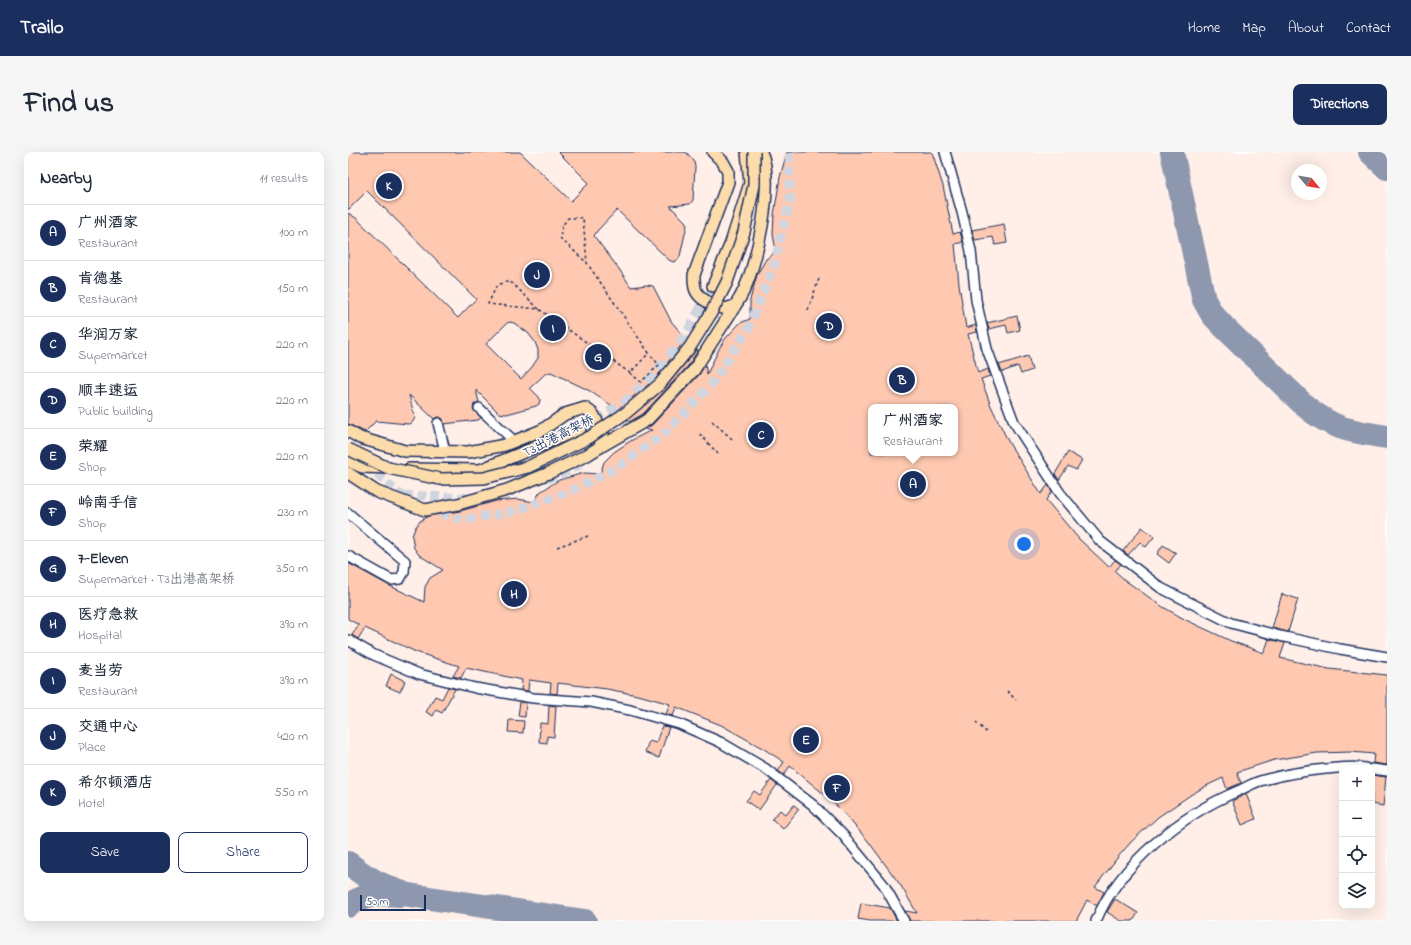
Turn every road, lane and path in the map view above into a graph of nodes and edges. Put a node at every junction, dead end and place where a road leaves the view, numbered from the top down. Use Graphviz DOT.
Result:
graph roads {
  1 [pos="713,152"];
  2 [pos="747,152"];
  3 [pos="754,152"];
  4 [pos="761,152"];
  5 [pos="945,152"];
  6 [pos="586,264"];
  7 [pos="820,276"];
  8 [pos="713,286"];
  9 [pos="735,306"];
  10 [pos="539,309"];
  11 [pos="808,310"];
  12 [pos="649,353"];
  13 [pos="630,373"];
  14 [pos="479,408"];
  15 [pos="712,421"];
  16 [pos="438,423"];
  17 [pos="580,429"];
  18 [pos="348,431"];
  19 [pos="700,434"];
  20 [pos="732,439"];
  21 [pos="514,441"];
  22 [pos="600,448"];
  23 [pos="348,449"];
  24 [pos="445,451"];
  25 [pos="718,454"];
  26 [pos="348,461"];
  27 [pos="348,473"];
  28 [pos="348,513"];
  29 [pos="591,535"];
  30 [pos="558,547"];
  31 [pos="348,550"];
  32 [pos="348,556"];
  33 [pos="380,574"];
  34 [pos="348,640"];
  35 [pos="1387,656"];
  36 [pos="1007,691"];
  37 [pos="1016,700"];
  38 [pos="976,722"];
  39 [pos="986,732"];
  40 [pos="1339,767"];
  41 [pos="1375,769"];
  42 [pos="1387,771"];
  43 [pos="904,921"];
  44 [pos="1096,921"];
  1 -- 9 [label="main road"];
  2 -- 8 [label="main road"];
  3 -- 23 [label="main road, T3出港高架桥, bridge"];
  4 -- 9 [label="main road"];
  5 -- 35 [label="lane"];
  6 -- 6 [label="path"];
  6 -- 12 [label="path"];
  7 -- 11 [label="path"];
  9 -- 22 [label="main road"];
  10 -- 10 [label="path"];
  10 -- 13 [label="path"];
  12 -- 13 [label="path"];
  12 -- 13 [label="path"];
  14 -- 21 [label="lane"];
  15 -- 20 [label="path"];
  16 -- 24 [label="lane"];
  17 -- 26 [label="main road"];
  18 -- 24 [label="main road"];
  19 -- 25 [label="path"];
  21 -- 22 [label="main road"];
  21 -- 24 [label="main road"];
  22 -- 27 [label="main road"];
  28 -- 33 [label="lane"];
  29 -- 30 [label="path"];
  31 -- 33 [label="lane"];
  32 -- 33 [label="lane"];
  34 -- 43 [label="lane"];
  36 -- 37 [label="path"];
  38 -- 39 [label="path"];
  40 -- 44 [label="lane"];
  41 -- 42 [label="lane"];
}
